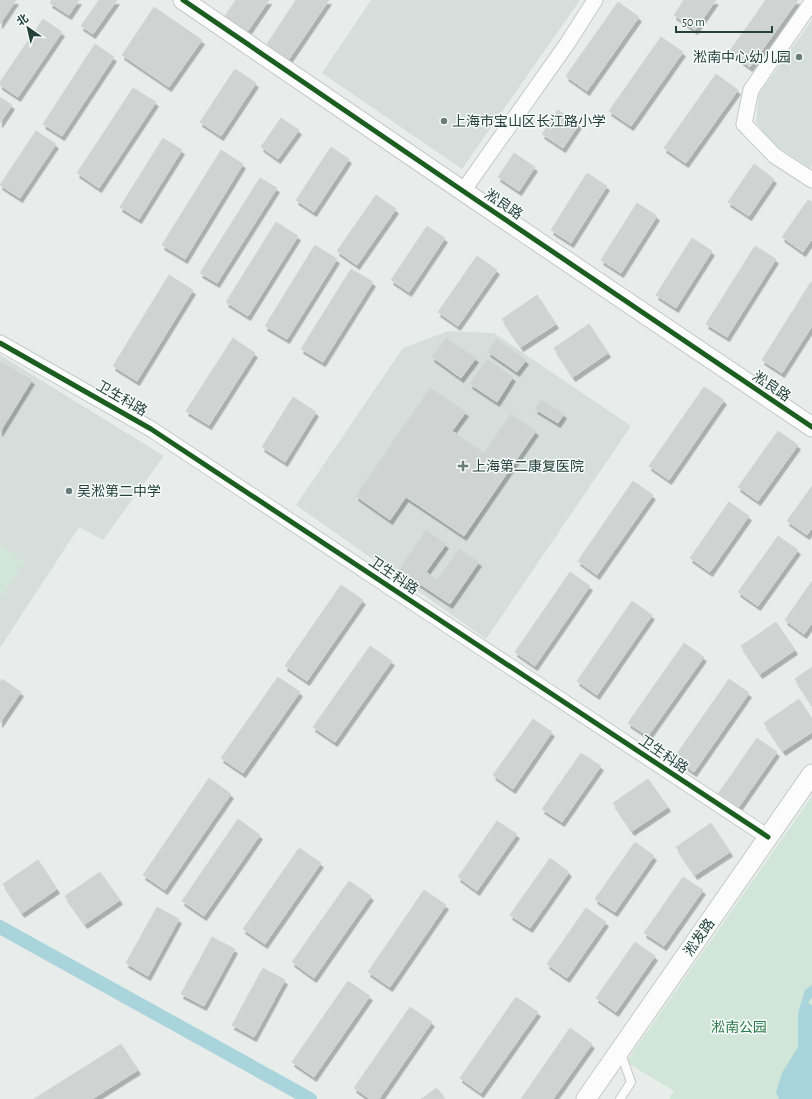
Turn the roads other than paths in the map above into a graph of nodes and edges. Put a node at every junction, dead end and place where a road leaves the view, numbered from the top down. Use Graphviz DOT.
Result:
graph roads {
  1 [pos="183,0"];
  2 [pos="595,0"];
  3 [pos="812,2"];
  4 [pos="812,180"];
  5 [pos="463,191"];
  6 [pos="0,343"];
  7 [pos="812,427"];
  8 [pos="812,774"];
  9 [pos="768,837"];
  10 [pos="620,1051"];
  11 [pos="586,1099"];
  12 [pos="620,1099"];
  1 -- 5 [label="street, 淞良路"];
  2 -- 5 [label="street"];
  3 -- 4 [label="street"];
  5 -- 7 [label="street, 淞良路"];
  6 -- 9 [label="street, 卫生科路"];
  8 -- 9 [label="street, 淞发路"];
  9 -- 10 [label="street, 淞发路"];
  10 -- 11 [label="street, 淞发路"];
  10 -- 12 [label="lane"];
}
